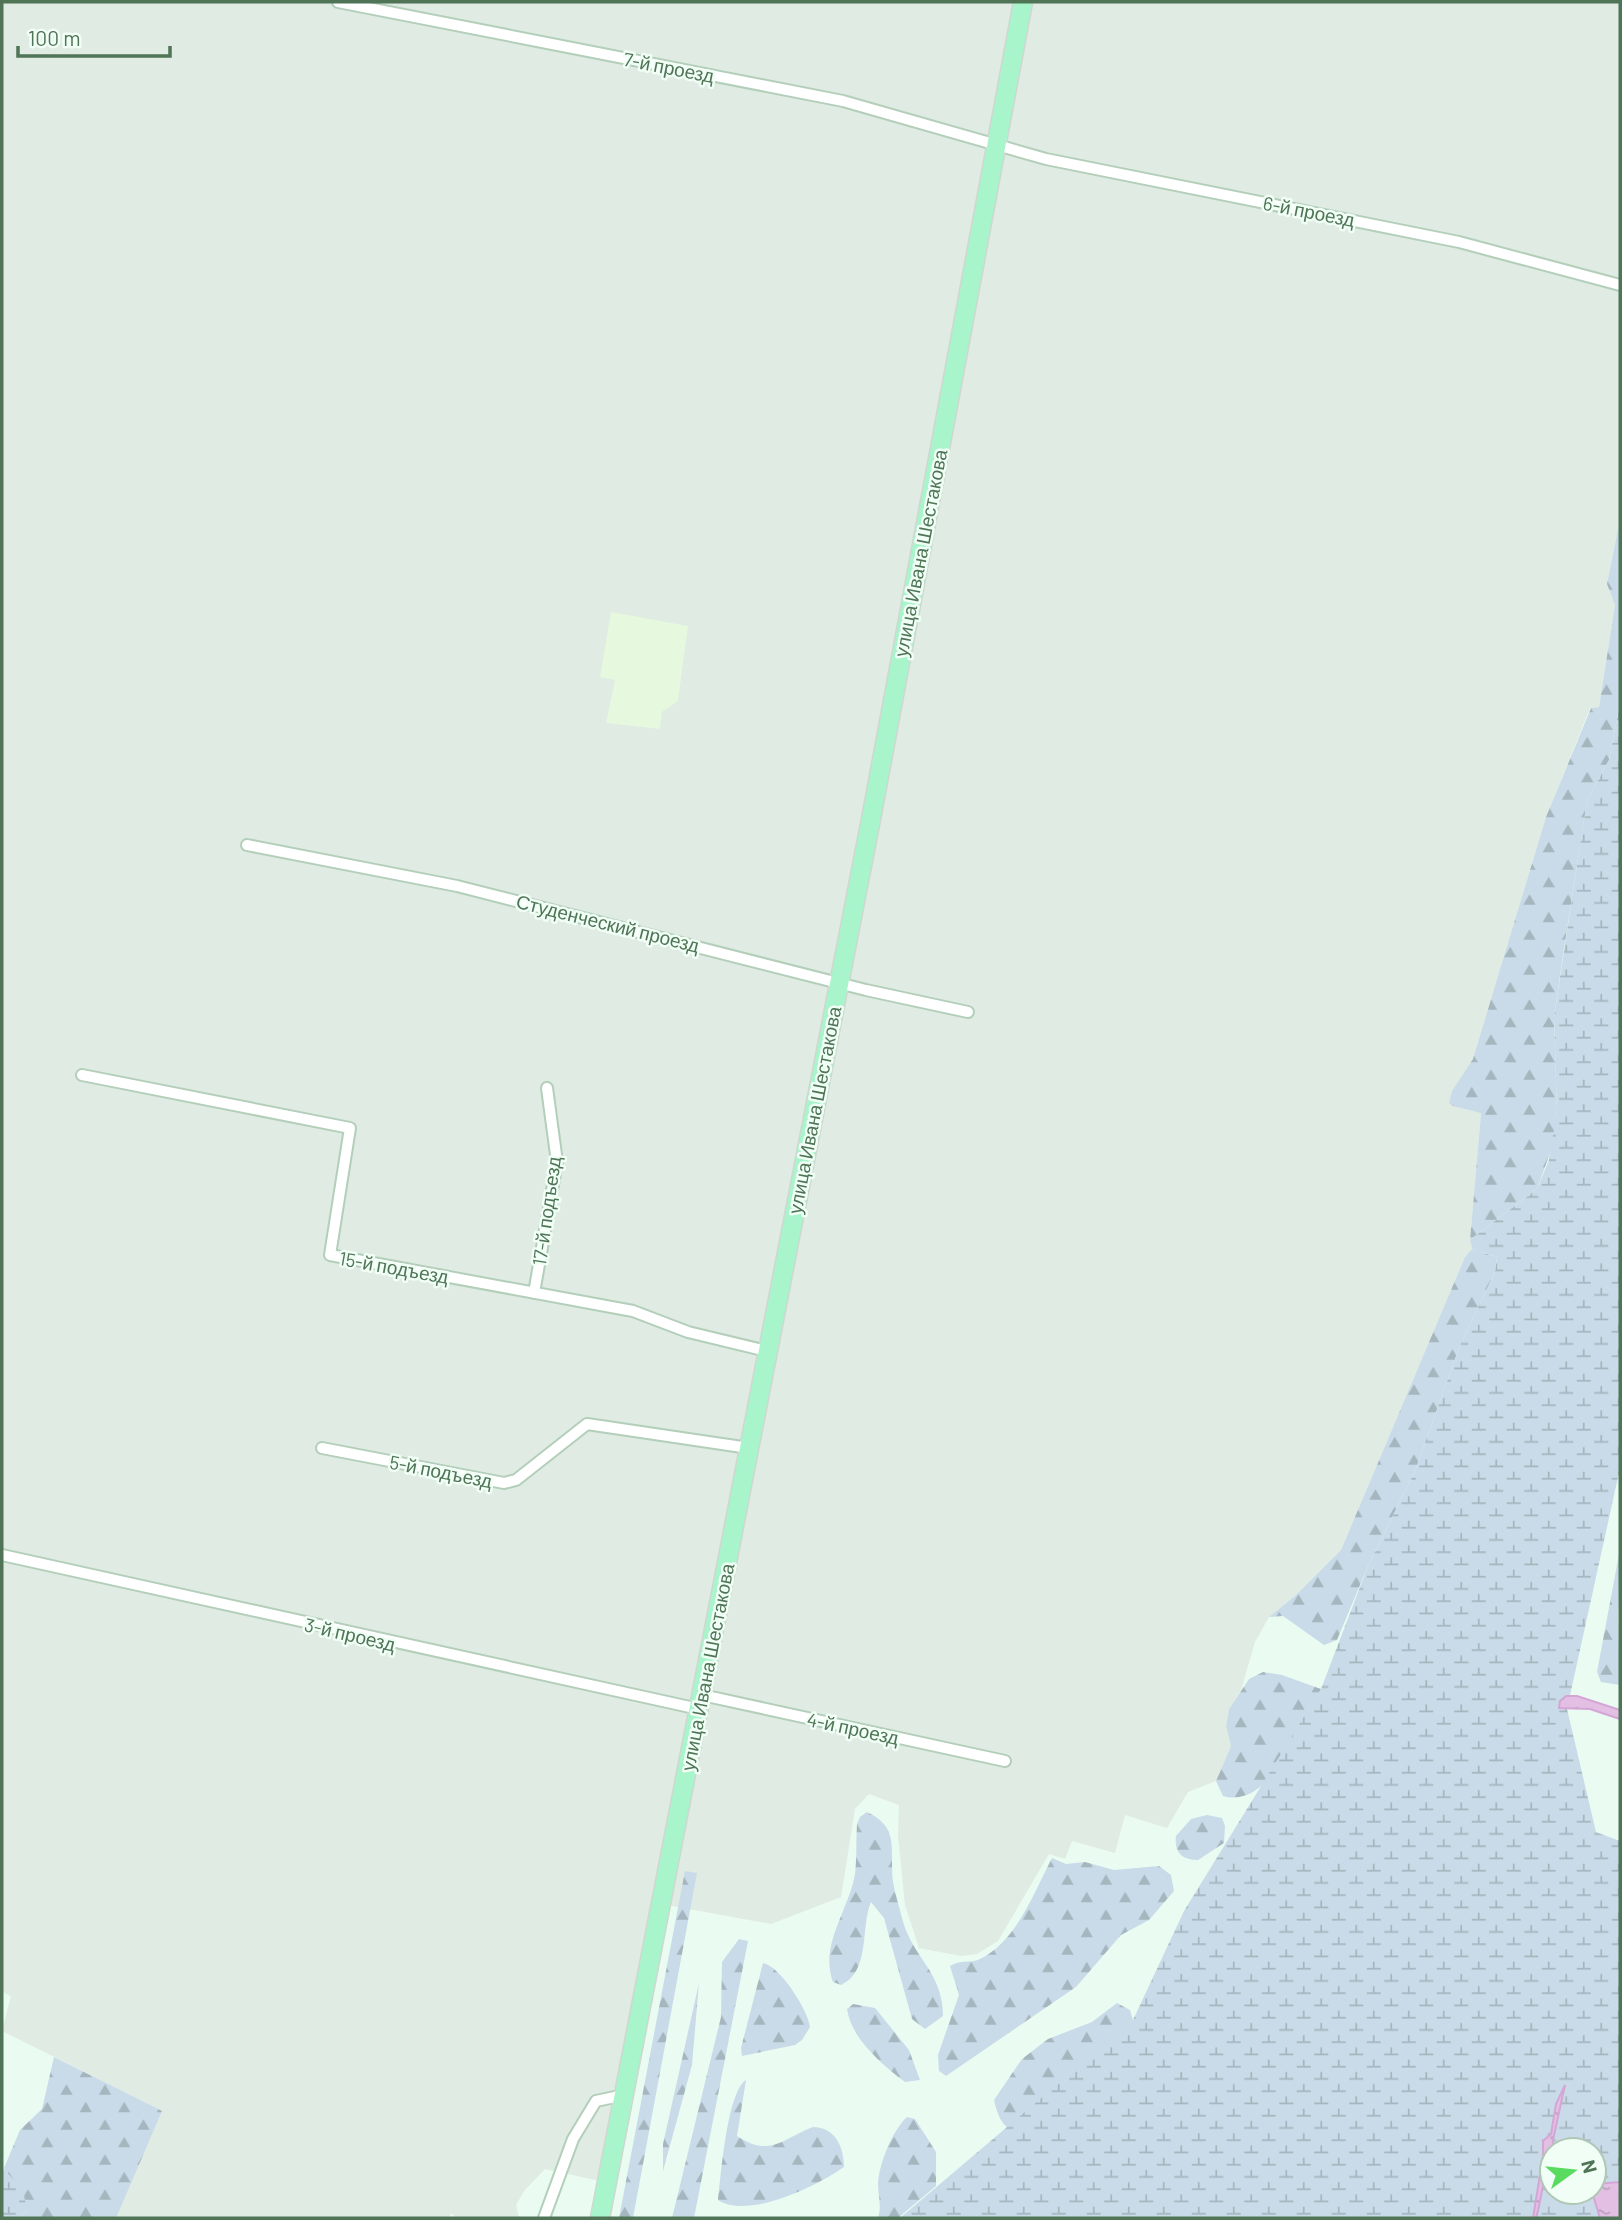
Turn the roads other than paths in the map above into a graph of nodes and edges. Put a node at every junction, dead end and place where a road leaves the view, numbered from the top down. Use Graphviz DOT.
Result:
graph roads {
  1 [pos="338,2"];
  2 [pos="1023,2"];
  3 [pos="358,4"];
  4 [pos="996,146"];
  5 [pos="1620,285"];
  6 [pos="247,845"];
  7 [pos="839,982"];
  8 [pos="968,1012"];
  9 [pos="82,1075"];
  10 [pos="547,1088"];
  11 [pos="534,1293"];
  12 [pos="767,1351"];
  13 [pos="322,1448"];
  14 [pos="749,1448"];
  15 [pos="2,1555"];
  16 [pos="700,1702"];
  17 [pos="1005,1760"];
  18 [pos="624,2095"];
  19 [pos="544,2218"];
  20 [pos="600,2218"];
  1 -- 3 [label="street, 7-й проезд"];
  2 -- 4 [label="main road, улица Ивана Шестакова"];
  3 -- 4 [label="street, 7-й проезд"];
  4 -- 5 [label="street, 6-й проезд"];
  4 -- 7 [label="main road, улица Ивана Шестакова"];
  6 -- 7 [label="street, Студенческий проезд"];
  7 -- 8 [label="street, Студенческий проезд"];
  7 -- 12 [label="main road, улица Ивана Шестакова"];
  9 -- 11 [label="street, 15-й подъезд"];
  10 -- 11 [label="street, 17-й подъезд"];
  11 -- 12 [label="street, 15-й подъезд"];
  12 -- 14 [label="main road, улица Ивана Шестакова"];
  13 -- 14 [label="street, 5-й подъезд"];
  14 -- 16 [label="main road, улица Ивана Шестакова"];
  15 -- 16 [label="street, 3-й проезд"];
  16 -- 17 [label="street, 4-й проезд"];
  16 -- 18 [label="main road, улица Ивана Шестакова"];
  18 -- 19 [label="street"];
  18 -- 20 [label="main road, улица Ивана Шестакова"];
}
